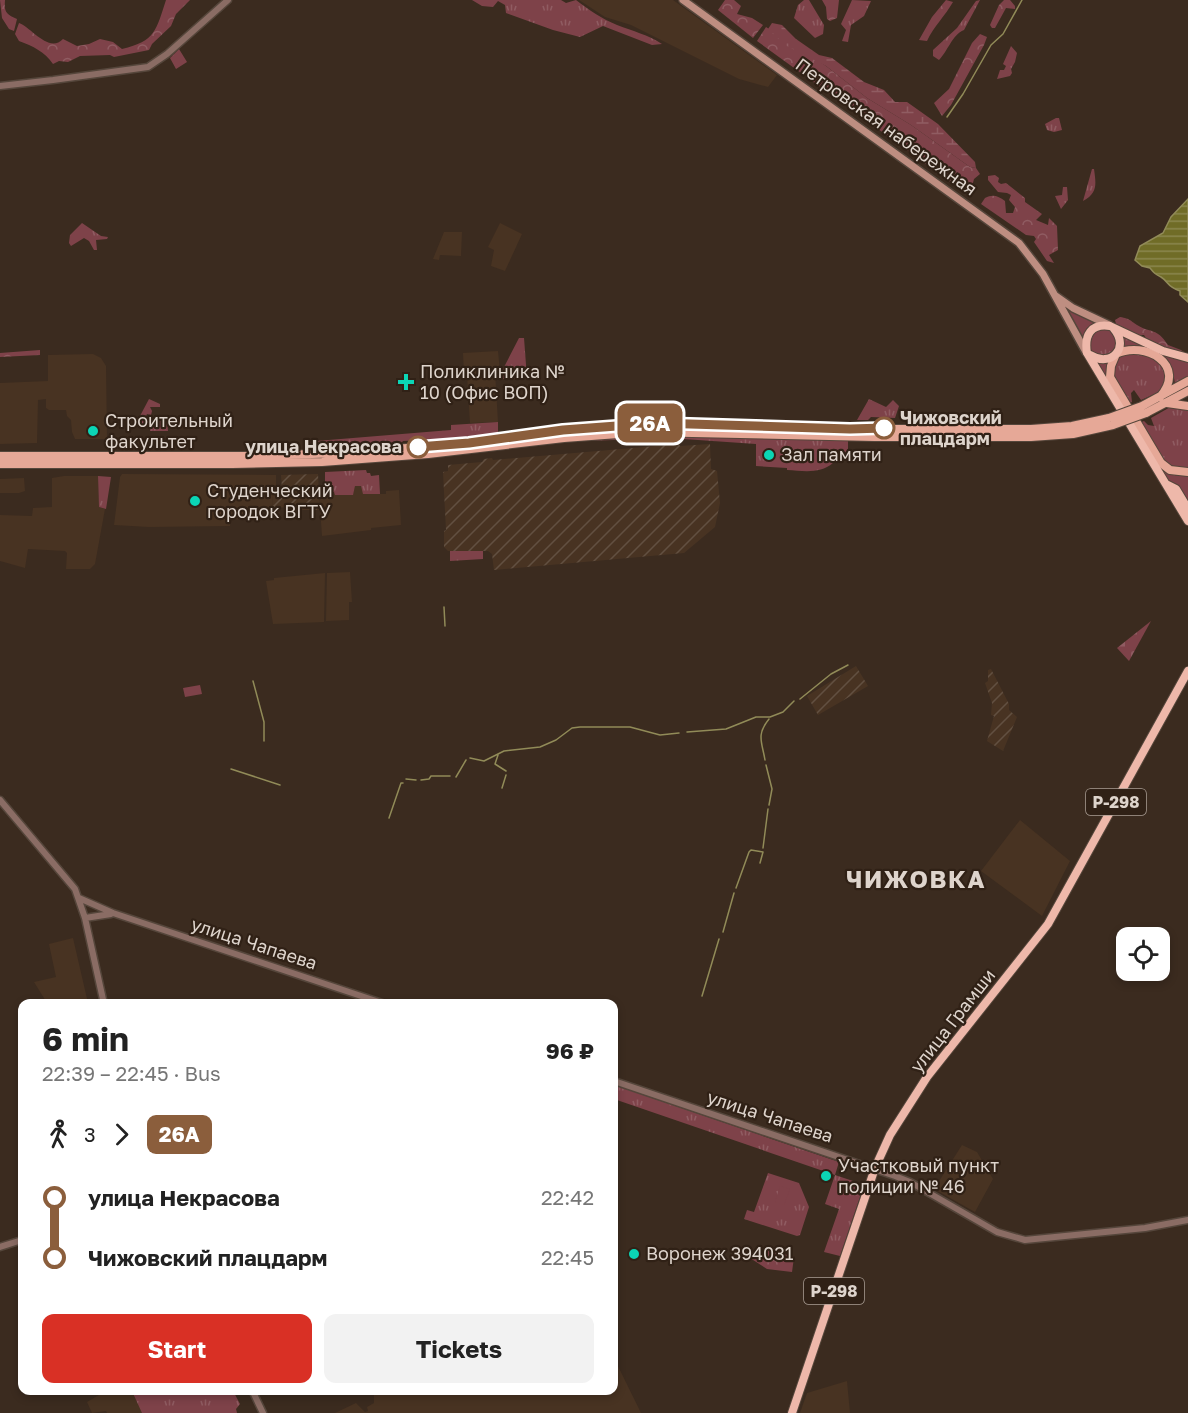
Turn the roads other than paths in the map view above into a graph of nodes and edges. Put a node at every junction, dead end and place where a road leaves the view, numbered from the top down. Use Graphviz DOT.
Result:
graph roads {
  1 [pos="228,0"];
  2 [pos="683,0"];
  3 [pos="0,86"];
  4 [pos="1054,295"];
  5 [pos="1110,326"];
  6 [pos="1087,353"];
  7 [pos="1116,354"];
  8 [pos="1188,358"];
  9 [pos="1188,381"];
  10 [pos="1188,391"];
  11 [pos="1163,400"];
  12 [pos="1188,406"];
  13 [pos="1111,422"];
  14 [pos="0,456"];
  15 [pos="0,464"];
  16 [pos="1187,471"];
  17 [pos="1166,484"];
  18 [pos="1188,509"];
  19 [pos="1188,521"];
  20 [pos="1188,671"];
  21 [pos="0,800"];
  22 [pos="79,898"];
  23 [pos="113,913"];
  24 [pos="85,918"];
  25 [pos="103,999"];
  26 [pos="370,999"];
  27 [pos="618,1082"];
  28 [pos="875,1168"];
  29 [pos="1188,1220"];
  30 [pos="18,1241"];
  31 [pos="0,1247"];
  32 [pos="254,1395"];
  33 [pos="263,1413"];
  34 [pos="792,1413"];
  1 -- 3 [label="street"];
  2 -- 4 [label="main road, Петровская набережная"];
  4 -- 5 [label="main road, Петровская набережная"];
  4 -- 6 [label="main road, Петровская набережная"];
  5 -- 6 [label="highway"];
  5 -- 7 [label="highway"];
  5 -- 8 [label="highway"];
  6 -- 7 [label="highway"];
  6 -- 17 [label="highway, Петровская набережная"];
  7 -- 11 [label="main road"];
  7 -- 16 [label="main road"];
  9 -- 11 [label="main road"];
  10 -- 11 [label="main road"];
  11 -- 12 [label="main road"];
  11 -- 13 [label="main road, bridge"];
  13 -- 14 [label="main road"];
  13 -- 15 [label="main road"];
  17 -- 18 [label="highway"];
  17 -- 19 [label="highway"];
  20 -- 28 [label="highway, улица Грамши / Р-298"];
  21 -- 22 [label="street"];
  22 -- 23 [label="street, улица Чапаева"];
  22 -- 24 [label="street"];
  23 -- 24 [label="street, улица Чапаева"];
  23 -- 26 [label="street, улица Чапаева"];
  24 -- 25 [label="street"];
  27 -- 28 [label="street, улица Чапаева"];
  28 -- 29 [label="street, улица Чапаева"];
  28 -- 34 [label="highway, улица Грамши / Р-298"];
  30 -- 31 [label="street"];
  32 -- 33 [label="street"];
}
